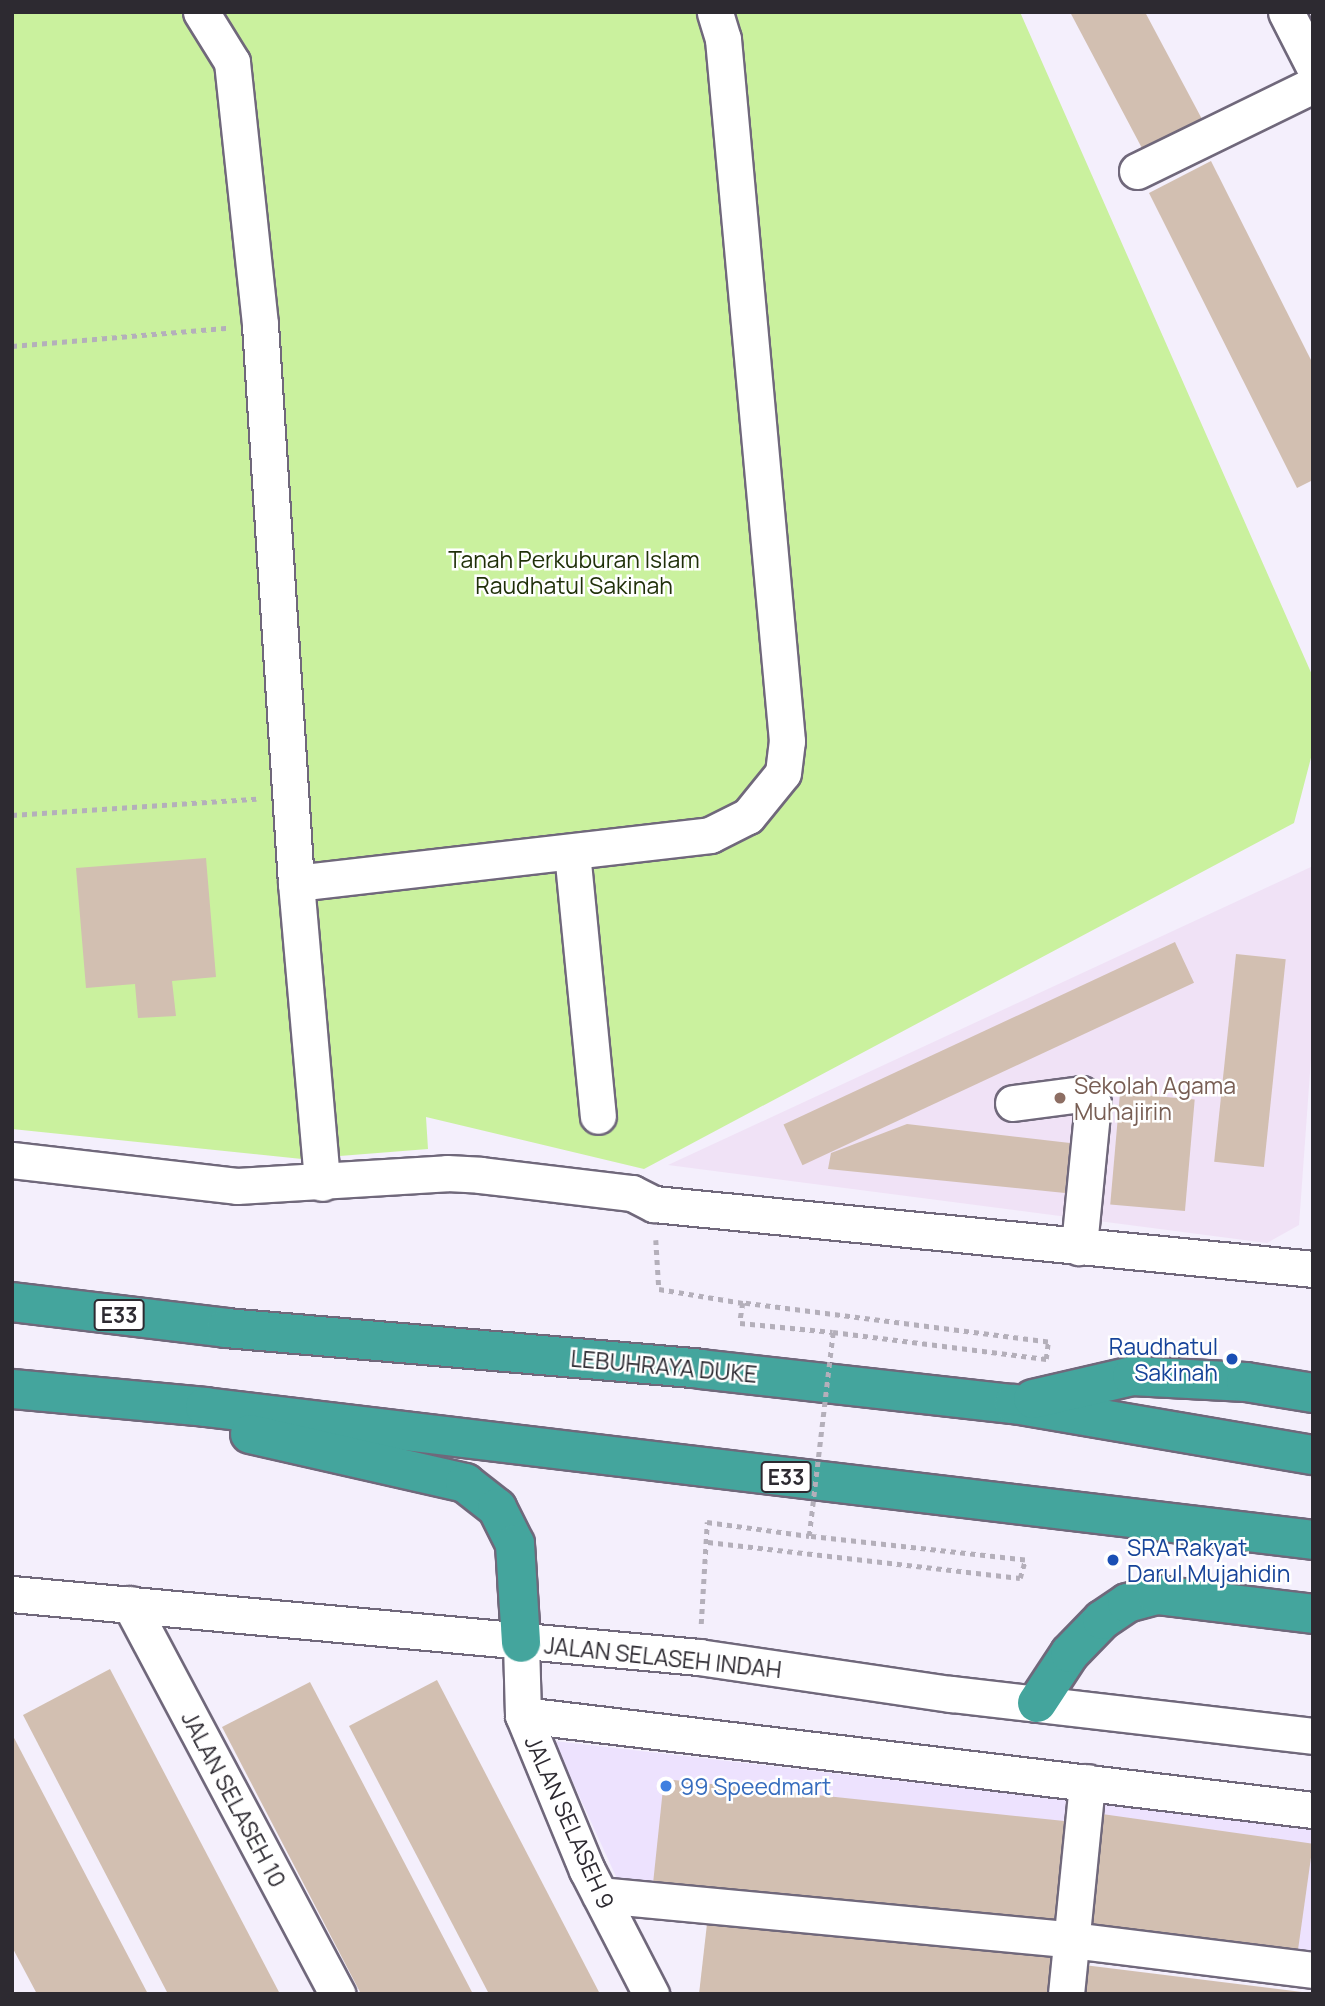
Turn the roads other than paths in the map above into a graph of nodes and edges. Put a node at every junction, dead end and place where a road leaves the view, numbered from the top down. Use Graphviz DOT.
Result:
graph roads {
  1 [pos="201,12"];
  2 [pos="715,12"];
  3 [pos="1286,12"];
  4 [pos="1313,65"];
  5 [pos="1313,85"];
  6 [pos="1137,170"];
  7 [pos="572,852"];
  8 [pos="296,883"];
  9 [pos="1013,1103"];
  10 [pos="598,1116"];
  11 [pos="12,1160"];
  12 [pos="322,1183"];
  13 [pos="1079,1247"];
  14 [pos="1313,1269"];
  15 [pos="12,1302"];
  16 [pos="12,1389"];
  17 [pos="1313,1393"];
  18 [pos="94,1398"];
  19 [pos="1014,1404"];
  20 [pos="1313,1455"];
  21 [pos="1313,1540"];
  22 [pos="12,1594"];
  23 [pos="130,1604"];
  24 [pos="1313,1614"];
  25 [pos="521,1643"];
  26 [pos="1037,1703"];
  27 [pos="523,1715"];
  28 [pos="1313,1736"];
  29 [pos="1087,1782"];
  30 [pos="1313,1810"];
  31 [pos="600,1895"];
  32 [pos="1072,1940"];
  33 [pos="1313,1970"];
  34 [pos="337,1994"];
  35 [pos="652,1994"];
  36 [pos="1066,1994"];
  1 -- 8 [label="street"];
  2 -- 7 [label="street"];
  3 -- 4 [label="street"];
  5 -- 6 [label="street"];
  7 -- 8 [label="street"];
  7 -- 10 [label="street"];
  8 -- 12 [label="street"];
  9 -- 13 [label="street"];
  11 -- 12 [label="street"];
  12 -- 13 [label="street"];
  13 -- 14 [label="street"];
  15 -- 19 [label="highway, LEBUHRAYA DUKE / E33"];
  16 -- 18 [label="highway, E33"];
  17 -- 19 [label="highway"];
  18 -- 21 [label="highway, E33"];
  18 -- 25 [label="highway"];
  19 -- 20 [label="highway, LEBUHRAYA DUKE / E33"];
  22 -- 23 [label="street, JALAN SELASEH INDAH"];
  23 -- 25 [label="street, JALAN SELASEH INDAH"];
  23 -- 34 [label="street, JALAN SELASEH 10"];
  24 -- 26 [label="highway"];
  25 -- 26 [label="street, JALAN SELASEH INDAH"];
  25 -- 27 [label="street, JALAN SELASEH 9"];
  26 -- 28 [label="street, JALAN SELASEH INDAH"];
  27 -- 29 [label="street"];
  27 -- 31 [label="street, JALAN SELASEH 9"];
  29 -- 30 [label="street"];
  29 -- 32 [label="street"];
  31 -- 32 [label="street"];
  31 -- 35 [label="street, JALAN SELASEH 9"];
  32 -- 33 [label="street"];
  32 -- 36 [label="street"];
}
